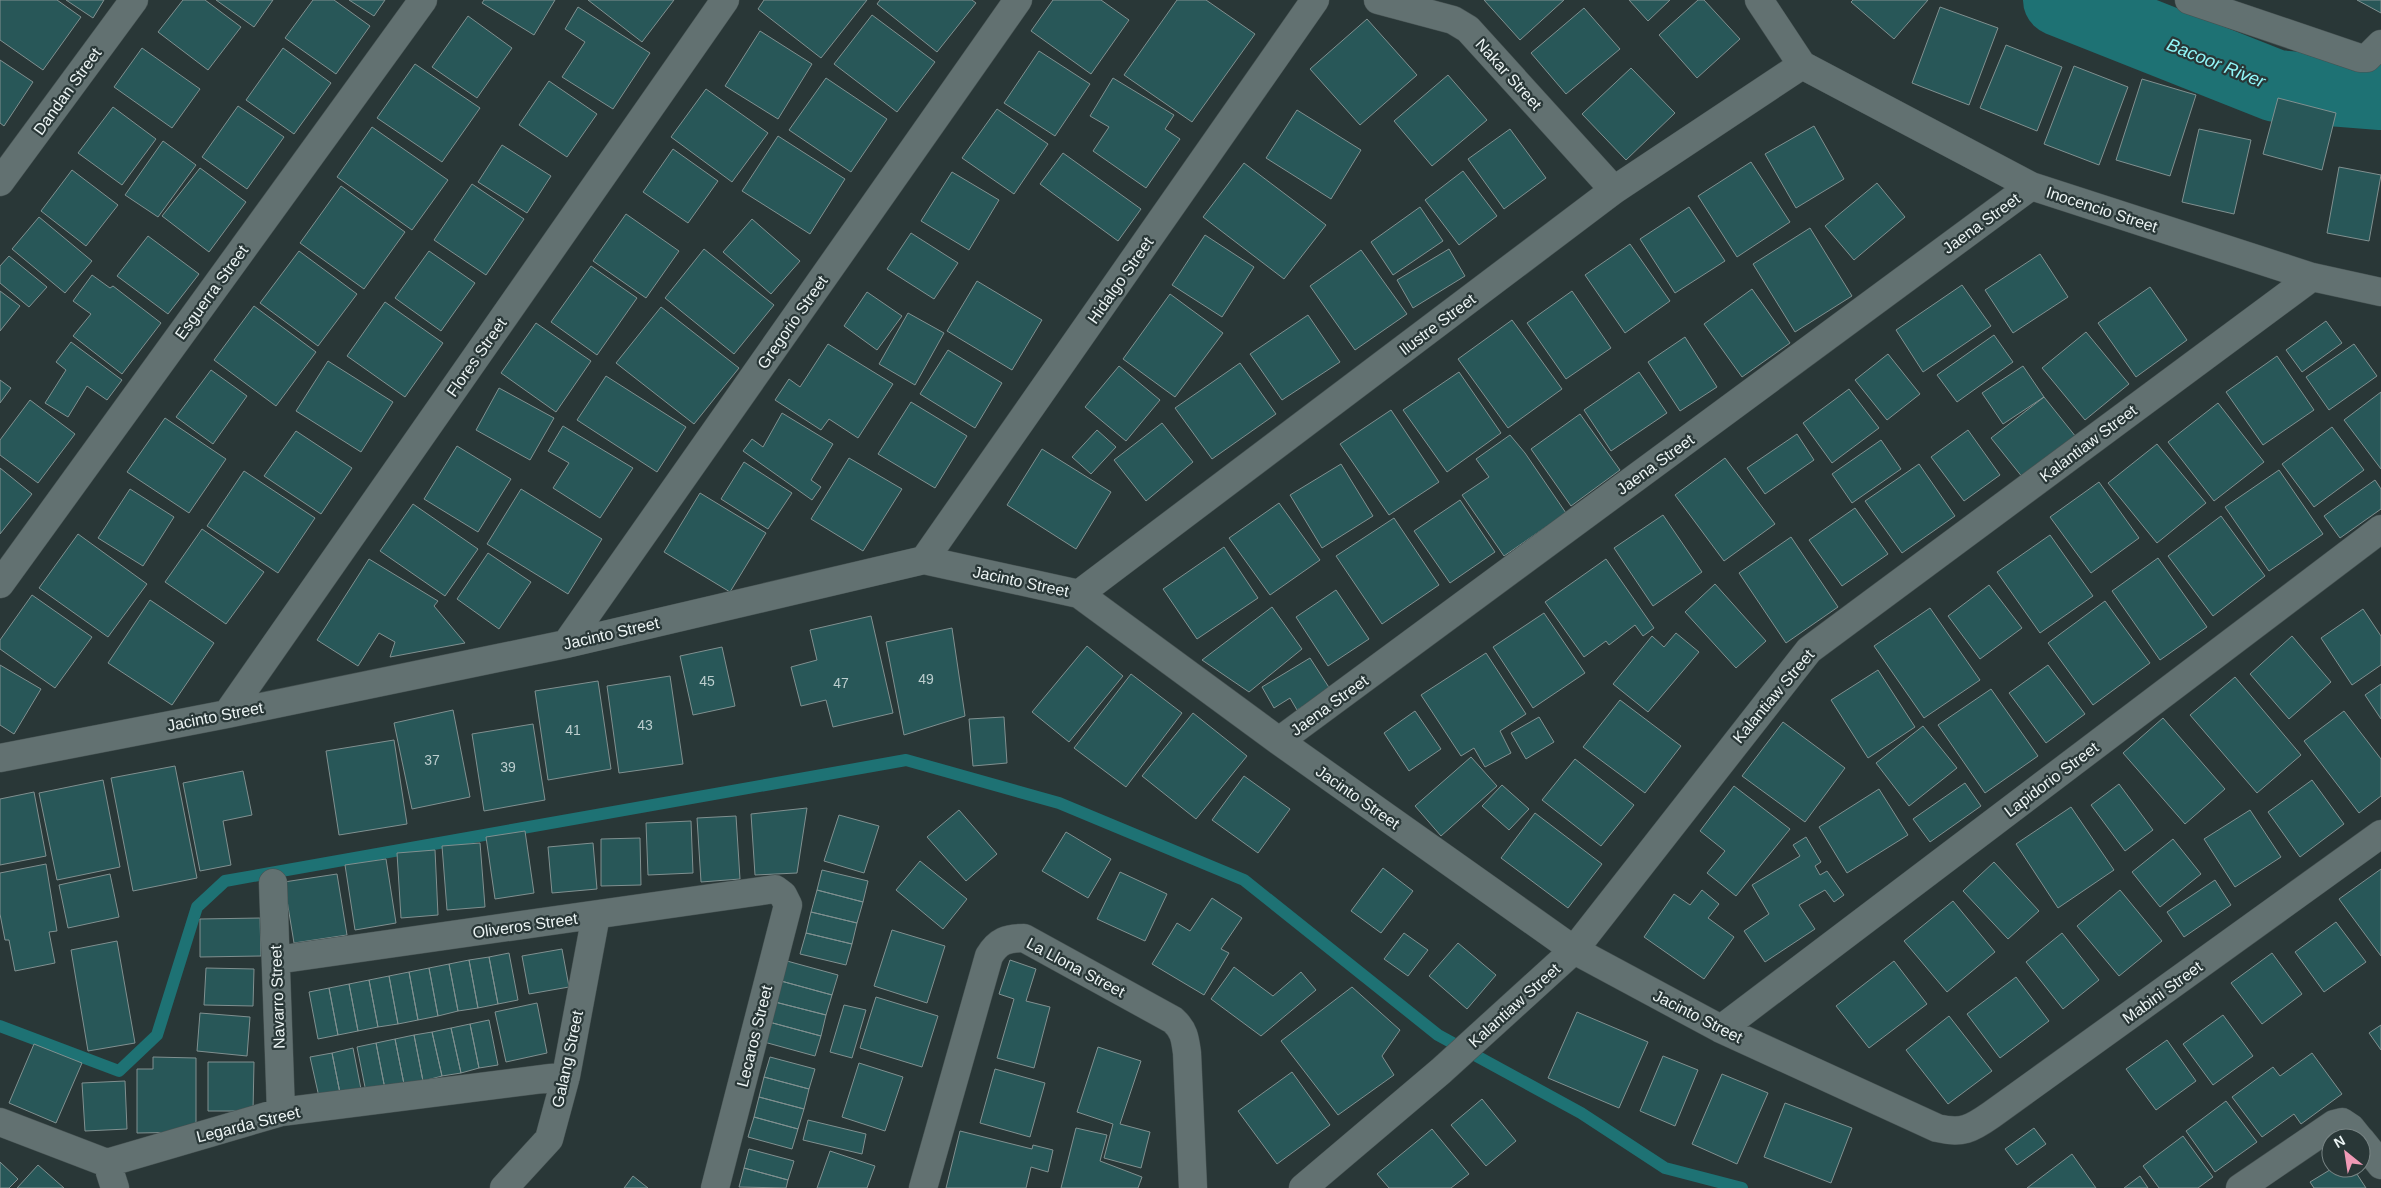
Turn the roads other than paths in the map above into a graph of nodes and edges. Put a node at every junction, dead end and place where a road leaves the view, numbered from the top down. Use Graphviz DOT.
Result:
graph roads {
  1 [pos="134,0"];
  2 [pos="423,0"];
  3 [pos="725,0"];
  4 [pos="1018,0"];
  5 [pos="1316,0"];
  6 [pos="1378,0"];
  7 [pos="1759,0"];
  8 [pos="2189,0"];
  9 [pos="2223,6"];
  10 [pos="2381,44"];
  11 [pos="1802,65"];
  12 [pos="0,182"];
  13 [pos="2030,186"];
  14 [pos="1614,190"];
  15 [pos="2312,277"];
  16 [pos="2381,292"];
  17 [pos="2381,529"];
  18 [pos="924,560"];
  19 [pos="0,584"];
  20 [pos="1079,594"];
  21 [pos="566,644"];
  22 [pos="227,714"];
  23 [pos="1279,741"];
  24 [pos="0,758"];
  25 [pos="2381,834"];
  26 [pos="273,883"];
  27 [pos="775,889"];
  28 [pos="596,915"];
  29 [pos="1574,950"];
  30 [pos="276,960"];
  31 [pos="1721,1029"];
  32 [pos="566,1076"];
  33 [pos="281,1112"];
  34 [pos="0,1122"];
  35 [pos="1937,1128"];
  36 [pos="2328,1128"];
  37 [pos="2351,1128"];
  38 [pos="2321,1133"];
  39 [pos="2371,1153"];
  40 [pos="107,1163"];
  41 [pos="2381,1165"];
  42 [pos="115,1188"];
  43 [pos="504,1188"];
  44 [pos="715,1188"];
  45 [pos="923,1188"];
  46 [pos="1193,1188"];
  47 [pos="1303,1188"];
  48 [pos="2240,1188"];
  1 -- 12 [label="street, Dandan Street"];
  2 -- 19 [label="street, Esguerra Street"];
  3 -- 22 [label="street, Flores Street"];
  4 -- 21 [label="street, Gregorio Street"];
  5 -- 18 [label="street, Hidalgo Street"];
  6 -- 14 [label="street, Nakar Street"];
  7 -- 11 [label="street, Inocencio Street"];
  8 -- 9 [label="street"];
  9 -- 10 [label="street"];
  11 -- 13 [label="street, Inocencio Street"];
  11 -- 14 [label="street, Ilustre Street"];
  13 -- 15 [label="street, Inocencio Street"];
  13 -- 23 [label="street, Jaena Street"];
  14 -- 20 [label="street, Ilustre Street"];
  15 -- 16 [label="street, Inocencio Street"];
  15 -- 29 [label="street, Kalantiaw Street"];
  17 -- 31 [label="street, Lapidorio Street"];
  18 -- 20 [label="street, Jacinto Street"];
  18 -- 21 [label="street, Jacinto Street"];
  20 -- 23 [label="street, Jacinto Street"];
  21 -- 22 [label="street, Jacinto Street"];
  22 -- 24 [label="street, Jacinto Street"];
  23 -- 29 [label="street, Jacinto Street"];
  25 -- 35 [label="street, Mabini Street"];
  26 -- 30 [label="street, Navarro Street"];
  27 -- 28 [label="street, Oliveros Street"];
  27 -- 44 [label="street, Lecaros Street"];
  28 -- 30 [label="street, Oliveros Street"];
  28 -- 32 [label="street, Galang Street"];
  29 -- 31 [label="street, Jacinto Street"];
  29 -- 47 [label="street, Kalantiaw Street"];
  30 -- 33 [label="street, Navarro Street"];
  31 -- 35 [label="street, Jacinto Street"];
  32 -- 33 [label="street, Legarda Street"];
  32 -- 43 [label="street, Galang Street"];
  33 -- 40 [label="street, Legarda Street"];
  34 -- 40 [label="street"];
  36 -- 37 [label="street"];
  38 -- 48 [label="street"];
  39 -- 41 [label="street"];
  40 -- 42 [label="street"];
  45 -- 46 [label="street, La Llona Street"];
}
